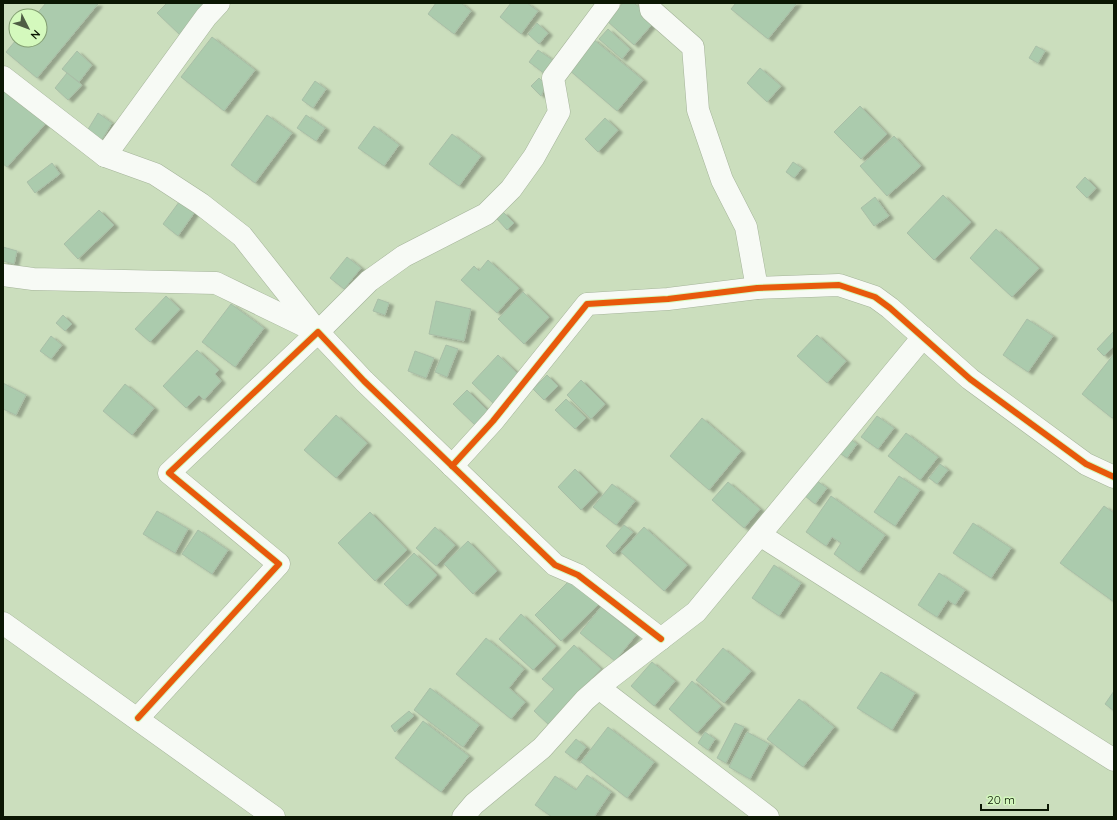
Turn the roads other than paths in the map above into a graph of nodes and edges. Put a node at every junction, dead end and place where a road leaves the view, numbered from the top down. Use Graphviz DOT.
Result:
graph roads {
  1 [pos="219,3"];
  2 [pos="609,3"];
  3 [pos="650,3"];
  4 [pos="3,77"];
  5 [pos="105,156"];
  6 [pos="3,275"];
  7 [pos="757,288"];
  8 [pos="318,332"];
  9 [pos="923,337"];
  10 [pos="452,466"];
  11 [pos="1114,477"];
  12 [pos="760,535"];
  13 [pos="3,624"];
  14 [pos="661,639"];
  15 [pos="599,688"];
  16 [pos="138,718"];
  17 [pos="1114,760"];
  18 [pos="274,817"];
  19 [pos="463,817"];
  20 [pos="768,817"];
  1 -- 5 [label="street"];
  2 -- 8 [label="street"];
  3 -- 7 [label="street"];
  4 -- 5 [label="street"];
  5 -- 8 [label="street"];
  6 -- 8 [label="street"];
  7 -- 9 [label="street"];
  7 -- 10 [label="street"];
  8 -- 10 [label="street"];
  8 -- 16 [label="street"];
  9 -- 11 [label="street"];
  9 -- 12 [label="street"];
  10 -- 14 [label="street"];
  12 -- 14 [label="street"];
  12 -- 17 [label="street"];
  13 -- 16 [label="street"];
  14 -- 15 [label="street"];
  15 -- 19 [label="street"];
  15 -- 20 [label="street"];
  16 -- 18 [label="street"];
}
